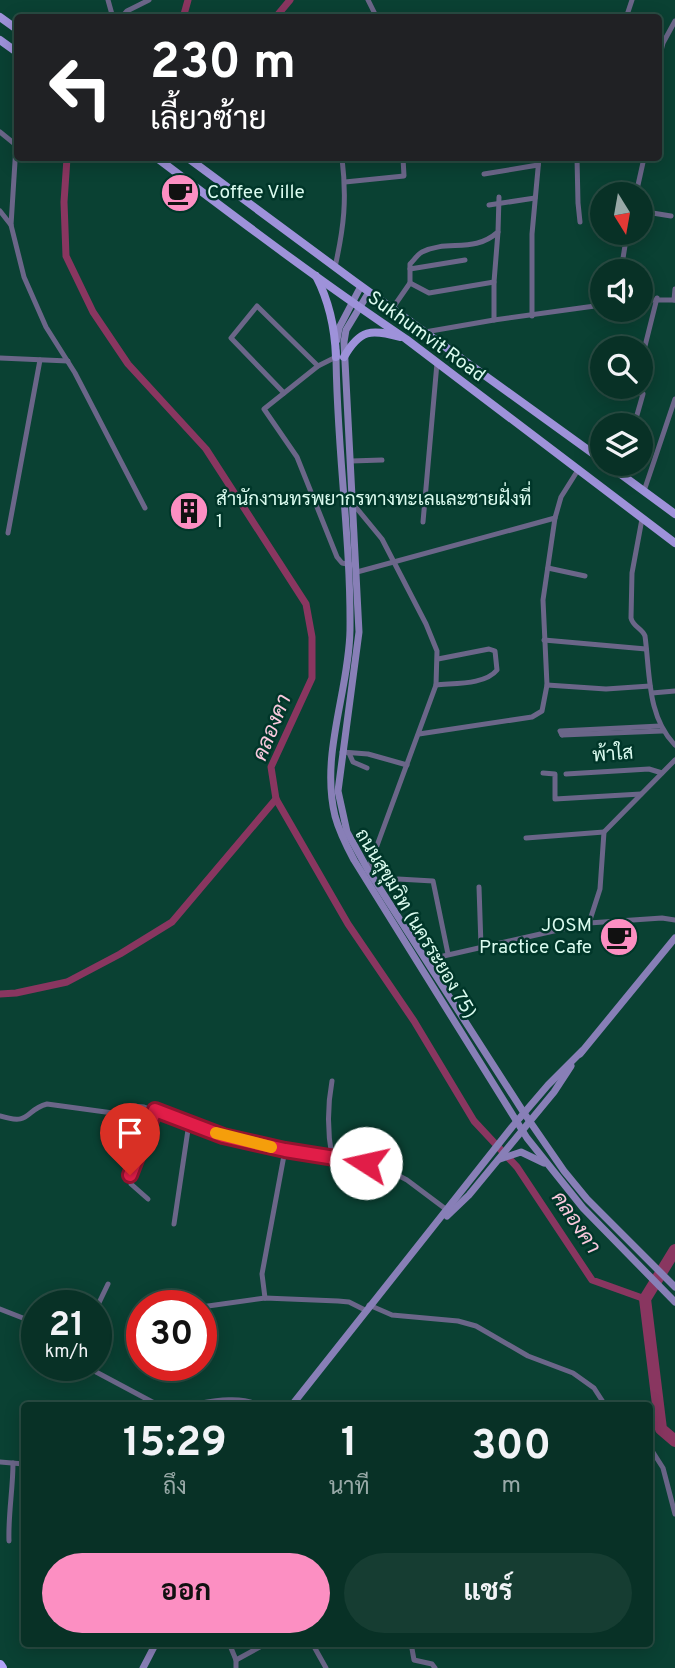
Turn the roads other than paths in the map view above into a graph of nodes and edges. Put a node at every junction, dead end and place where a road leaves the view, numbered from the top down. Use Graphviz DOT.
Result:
graph roads {
  1 [pos="149,0"];
  2 [pos="124,14"];
  3 [pos="675,20"];
  4 [pos="662,47"];
  5 [pos="0,132"];
  6 [pos="14,143"];
  7 [pos="15,161"];
  8 [pos="162,161"];
  9 [pos="192,161"];
  10 [pos="342,161"];
  11 [pos="403,161"];
  12 [pos="539,161"];
  13 [pos="577,161"];
  14 [pos="643,161"];
  15 [pos="538,165"];
  16 [pos="484,174"];
  17 [pos="345,182"];
  18 [pos="639,182"];
  19 [pos="534,198"];
  20 [pos="499,201"];
  21 [pos="489,205"];
  22 [pos="0,211"];
  23 [pos="653,213"];
  24 [pos="671,216"];
  25 [pos="580,222"];
  26 [pos="11,225"];
  27 [pos="498,232"];
  28 [pos="465,260"];
  29 [pos="335,267"];
  30 [pos="410,269"];
  31 [pos="315,274"];
  32 [pos="494,282"];
  33 [pos="410,283"];
  34 [pos="361,286"];
  35 [pos="675,289"];
  36 [pos="369,292"];
  37 [pos="653,298"];
  38 [pos="657,298"];
  39 [pos="674,300"];
  40 [pos="355,305"];
  41 [pos="590,307"];
  42 [pos="392,309"];
  43 [pos="532,316"];
  44 [pos="494,320"];
  45 [pos="425,332"];
  46 [pos="648,336"];
  47 [pos="406,339"];
  48 [pos="340,357"];
  49 [pos="0,358"];
  50 [pos="40,360"];
  51 [pos="68,361"];
  52 [pos="437,363"];
  53 [pos="318,366"];
  54 [pos="284,393"];
  55 [pos="675,399"];
  56 [pos="590,451"];
  57 [pos="382,460"];
  58 [pos="351,461"];
  59 [pos="578,470"];
  60 [pos="623,476"];
  61 [pos="644,491"];
  62 [pos="354,505"];
  63 [pos="145,508"];
  64 [pos="675,514"];
  65 [pos="555,518"];
  66 [pos="642,519"];
  67 [pos="423,522"];
  68 [pos="8,533"];
  69 [pos="675,543"];
  70 [pos="395,562"];
  71 [pos="354,567"];
  72 [pos="548,568"];
  73 [pos="585,576"];
  74 [pos="544,640"];
  75 [pos="646,649"];
  76 [pos="438,659"];
  77 [pos="436,685"];
  78 [pos="547,685"];
  79 [pos="651,689"];
  80 [pos="675,691"];
  81 [pos="661,728"];
  82 [pos="621,730"];
  83 [pos="419,734"];
  84 [pos="675,745"];
  85 [pos="345,752"];
  86 [pos="675,760"];
  87 [pos="407,765"];
  88 [pos="367,768"];
  89 [pos="542,773"];
  90 [pos="663,773"];
  91 [pos="566,774"];
  92 [pos="641,794"];
  93 [pos="604,832"];
  94 [pos="526,838"];
  95 [pos="368,870"];
  96 [pos="398,879"];
  97 [pos="479,887"];
  98 [pos="675,920"];
  99 [pos="589,923"];
  100 [pos="675,938"];
  101 [pos="481,946"];
  102 [pos="448,954"];
  103 [pos="426,960"];
  104 [pos="582,1051"];
  105 [pos="332,1081"];
  106 [pos="538,1096"];
  107 [pos="517,1102"];
  108 [pos="155,1110"];
  109 [pos="524,1113"];
  110 [pos="0,1116"];
  111 [pos="516,1121"];
  112 [pos="530,1121"];
  113 [pos="189,1123"];
  114 [pos="522,1130"];
  115 [pos="285,1150"];
  116 [pos="332,1157"];
  117 [pos="498,1160"];
  118 [pos="547,1165"];
  119 [pos="148,1199"];
  120 [pos="447,1210"];
  121 [pos="174,1224"];
  122 [pos="429,1234"];
  123 [pos="108,1284"];
  124 [pos="675,1287"];
  125 [pos="105,1290"];
  126 [pos="265,1297"];
  127 [pos="675,1302"];
  128 [pos="217,1304"];
  129 [pos="367,1308"];
  130 [pos="0,1309"];
  131 [pos="21,1317"];
  132 [pos="112,1380"];
  133 [pos="152,1402"];
  134 [pos="210,1402"];
  135 [pos="251,1402"];
  136 [pos="294,1402"];
  137 [pos="604,1402"];
  138 [pos="653,1452"];
  139 [pos="0,1462"];
  140 [pos="13,1463"];
  141 [pos="21,1464"];
  142 [pos="675,1514"];
  143 [pos="9,1541"];
  144 [pos="154,1647"];
  145 [pos="231,1647"];
  146 [pos="260,1647"];
  147 [pos="314,1647"];
  148 [pos="412,1647"];
  149 [pos="236,1660"];
  150 [pos="143,1668"];
  151 [pos="236,1668"];
  152 [pos="326,1668"];
  153 [pos="435,1668"];
  1 -- 2 [label="street"];
  3 -- 4 [label="street"];
  5 -- 6 [label="street"];
  7 -- 26 [label="street"];
  8 -- 31 [label="main road, Sukhumvit Road"];
  9 -- 29 [label="main road, Sukhumvit Road"];
  10 -- 17 [label="street"];
  11 -- 17 [label="street"];
  12 -- 15 [label="street"];
  13 -- 25 [label="street"];
  14 -- 18 [label="street"];
  15 -- 16 [label="street"];
  15 -- 19 [label="street"];
  17 -- 29 [label="street"];
  19 -- 20 [label="street"];
  19 -- 43 [label="street"];
  20 -- 21 [label="street"];
  20 -- 27 [label="street"];
  22 -- 26 [label="street"];
  23 -- 24 [label="street"];
  26 -- 51 [label="street"];
  27 -- 30 [label="street"];
  27 -- 32 [label="street"];
  28 -- 30 [label="street"];
  29 -- 34 [label="main road, Sukhumvit Road"];
  30 -- 33 [label="street"];
  31 -- 40 [label="main road, Sukhumvit Road"];
  31 -- 48 [label="main road"];
  32 -- 33 [label="street"];
  32 -- 44 [label="street"];
  33 -- 42 [label="street"];
  34 -- 36 [label="main road, Sukhumvit Road"];
  34 -- 40 [label="street, ถนนสุขุมวิท (นครระยอง 75)"];
  35 -- 39 [label="street"];
  36 -- 40 [label="street, ถนนสุขุมวิท (นครระยอง 75)"];
  36 -- 42 [label="main road, Sukhumvit Road"];
  37 -- 38 [label="street"];
  38 -- 39 [label="street"];
  38 -- 46 [label="street"];
  40 -- 47 [label="main road, Sukhumvit Road"];
  40 -- 48 [label="street, ถนนสุขุมวิท (นครระยอง 75)"];
  41 -- 43 [label="street"];
  42 -- 45 [label="main road, Sukhumvit Road"];
  43 -- 44 [label="street"];
  44 -- 45 [label="street"];
  45 -- 56 [label="main road, Sukhumvit Road"];
  47 -- 48 [label="main road"];
  47 -- 52 [label="main road, Sukhumvit Road"];
  48 -- 53 [label="street"];
  48 -- 58 [label="street, ถนนสุขุมวิท (นครระยอง 75)"];
  48 -- 71 [label="street, ถนนสุขุมวิท (นครระยอง 75)"];
  49 -- 50 [label="street"];
  50 -- 51 [label="street"];
  50 -- 68 [label="street"];
  51 -- 63 [label="street"];
  52 -- 59 [label="main road, Sukhumvit Road"];
  52 -- 67 [label="street"];
  53 -- 54 [label="street"];
  53 -- 54 [label="street"];
  54 -- 71 [label="street"];
  55 -- 61 [label="street"];
  57 -- 58 [label="street"];
  58 -- 62 [label="street, ถนนสุขุมวิท (นครระยอง 75)"];
  59 -- 65 [label="street"];
  59 -- 66 [label="main road, Sukhumvit Road"];
  60 -- 61 [label="main road"];
  61 -- 64 [label="main road"];
  62 -- 70 [label="street"];
  62 -- 71 [label="street, ถนนสุขุมวิท (นครระยอง 75)"];
  65 -- 70 [label="street"];
  65 -- 72 [label="street"];
  66 -- 69 [label="main road, Sukhumvit Road"];
  66 -- 75 [label="street"];
  70 -- 71 [label="street"];
  70 -- 76 [label="street"];
  71 -- 85 [label="street, ถนนสุขุมวิท (นครระยอง 75)"];
  71 -- 111 [label="street, ถนนสุขุมวิท (นครระยอง 75)"];
  72 -- 73 [label="street"];
  72 -- 74 [label="street"];
  74 -- 75 [label="street"];
  74 -- 78 [label="street"];
  75 -- 79 [label="street"];
  76 -- 77 [label="street"];
  76 -- 77 [label="street"];
  77 -- 83 [label="street"];
  78 -- 79 [label="street"];
  78 -- 83 [label="street"];
  79 -- 80 [label="street"];
  79 -- 81 [label="street"];
  81 -- 82 [label="street"];
  81 -- 84 [label="street"];
  82 -- 82 [label="street"];
  83 -- 87 [label="street"];
  85 -- 87 [label="street"];
  85 -- 88 [label="street"];
  85 -- 95 [label="street, ถนนสุขุมวิท (นครระยอง 75)"];
  86 -- 90 [label="street"];
  87 -- 95 [label="street"];
  89 -- 92 [label="street"];
  90 -- 91 [label="street, พ้าใส"];
  90 -- 92 [label="street"];
  92 -- 93 [label="street"];
  93 -- 94 [label="street"];
  93 -- 99 [label="street"];
  95 -- 103 [label="street, ถนนสุขุมวิท (นครระยอง 75)"];
  96 -- 102 [label="street"];
  97 -- 101 [label="street"];
  98 -- 99 [label="street"];
  99 -- 101 [label="street"];
  100 -- 104 [label="street"];
  101 -- 102 [label="street"];
  102 -- 103 [label="street"];
  103 -- 107 [label="street, ถนนสุขุมวิท (นครระยอง 75)"];
  104 -- 106 [label="street"];
  104 -- 112 [label="street"];
  105 -- 116 [label="street"];
  106 -- 107 [label="street"];
  106 -- 109 [label="street"];
  107 -- 109 [label="street, ถนนสุขุมวิท (นครระยอง 75)"];
  108 -- 110 [label="street"];
  108 -- 113 [label="street"];
  108 -- 119 [label="street"];
  109 -- 111 [label="street"];
  109 -- 112 [label="street, ถนนสุขุมวิท (นครระยอง 75)"];
  111 -- 114 [label="street, ถนนสุขุมวิท (นครระยอง 75)"];
  111 -- 120 [label="street"];
  112 -- 114 [label="street"];
  112 -- 124 [label="street, ถนนสุขุมวิท (นครระยอง 75)"];
  113 -- 115 [label="street"];
  113 -- 121 [label="street"];
  114 -- 117 [label="street"];
  114 -- 118 [label="street, ถนนสุขุมวิท (นครระยอง 75)"];
  115 -- 116 [label="street"];
  115 -- 126 [label="street"];
  116 -- 120 [label="street"];
  117 -- 118 [label="street"];
  117 -- 122 [label="street"];
  118 -- 127 [label="street, ถนนสุขุมวิท (นครระยอง 75)"];
  120 -- 122 [label="street"];
  122 -- 129 [label="street"];
  123 -- 125 [label="street"];
  126 -- 128 [label="street"];
  126 -- 129 [label="street"];
  129 -- 136 [label="street"];
  129 -- 137 [label="street"];
  130 -- 131 [label="street"];
  132 -- 133 [label="street"];
  134 -- 135 [label="street"];
  138 -- 142 [label="street"];
  139 -- 140 [label="street"];
  140 -- 141 [label="street"];
  140 -- 143 [label="street"];
  144 -- 150 [label="street"];
  145 -- 149 [label="street"];
  146 -- 149 [label="street"];
  147 -- 152 [label="street"];
  148 -- 153 [label="street"];
  149 -- 151 [label="street"];
}
